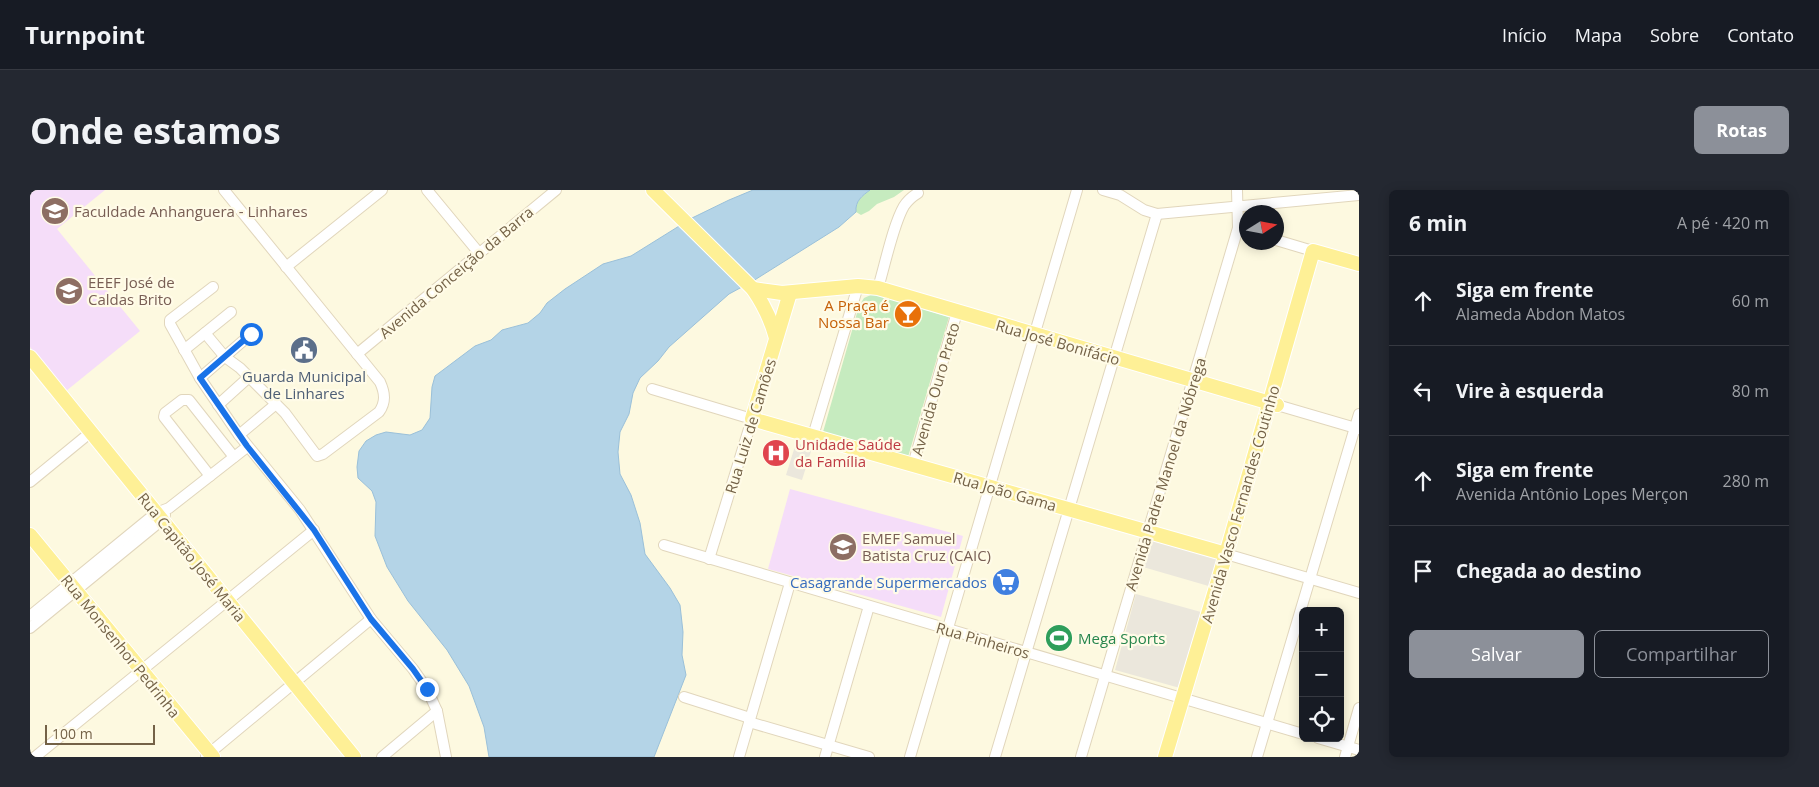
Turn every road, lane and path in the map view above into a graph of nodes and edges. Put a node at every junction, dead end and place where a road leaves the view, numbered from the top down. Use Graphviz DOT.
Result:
graph roads {
  1 [pos="224,190"];
  2 [pos="382,190"];
  3 [pos="427,190"];
  4 [pos="556,190"];
  5 [pos="1077,190"];
  6 [pos="1103,190"];
  7 [pos="1237,190"];
  8 [pos="655,193"];
  9 [pos="918,193"];
  10 [pos="1359,195"];
  11 [pos="1250,205"];
  12 [pos="1239,206"];
  13 [pos="1157,214"];
  14 [pos="1239,238"];
  15 [pos="1284,242"];
  16 [pos="1318,252"];
  17 [pos="479,253"];
  18 [pos="1359,264"];
  19 [pos="286,266"];
  20 [pos="858,286"];
  21 [pos="213,287"];
  22 [pos="751,288"];
  23 [pos="878,288"];
  24 [pos="790,293"];
  25 [pos="231,312"];
  26 [pos="957,312"];
  27 [pos="204,333"];
  28 [pos="251,334"];
  29 [pos="1034,335"];
  30 [pos="776,341"];
  31 [pos="184,350"];
  32 [pos="357,354"];
  33 [pos="30,357"];
  34 [pos="225,357"];
  35 [pos="1114,358"];
  36 [pos="249,377"];
  37 [pos="200,378"];
  38 [pos="1193,381"];
  39 [pos="652,389"];
  40 [pos="276,404"];
  41 [pos="1273,404"];
  42 [pos="218,405"];
  43 [pos="1359,414"];
  44 [pos="752,419"];
  45 [pos="1357,429"];
  46 [pos="91,432"];
  47 [pos="239,435"];
  48 [pos="812,436"];
  49 [pos="247,446"];
  50 [pos="234,457"];
  51 [pos="913,465"];
  52 [pos="210,476"];
  53 [pos="30,482"];
  54 [pos="990,487"];
  55 [pos="1068,509"];
  56 [pos="163,514"];
  57 [pos="314,530"];
  58 [pos="1148,532"];
  59 [pos="30,535"];
  60 [pos="664,545"];
  61 [pos="1229,555"];
  62 [pos="709,559"];
  63 [pos="1310,579"];
  64 [pos="790,583"];
  65 [pos="73,587"];
  66 [pos="1359,593"];
  67 [pos="227,600"];
  68 [pos="869,606"];
  69 [pos="30,616"];
  70 [pos="371,619"];
  71 [pos="30,628"];
  72 [pos="948,629"];
  73 [pos="1026,652"];
  74 [pos="142,670"];
  75 [pos="1105,676"];
  76 [pos="294,683"];
  77 [pos="684,697"];
  78 [pos="1186,699"];
  79 [pos="1359,708"];
  80 [pos="438,711"];
  81 [pos="750,720"];
  82 [pos="1267,723"];
  83 [pos="1299,733"];
  84 [pos="1326,742"];
  85 [pos="828,745"];
  86 [pos="1359,750"];
  87 [pos="1346,752"];
  88 [pos="33,756"];
  89 [pos="209,756"];
  90 [pos="354,757"];
  91 [pos="382,757"];
  92 [pos="446,757"];
  93 [pos="739,757"];
  94 [pos="825,757"];
  95 [pos="869,757"];
  96 [pos="910,757"];
  97 [pos="995,757"];
  98 [pos="1081,757"];
  99 [pos="1165,757"];
  100 [pos="1173,757"];
  101 [pos="1257,757"];
  1 -- 19 [label="street"];
  2 -- 19 [label="street"];
  3 -- 17 [label="street"];
  4 -- 17 [label="street, Avenida Conceição da Barra"];
  5 -- 29 [label="street"];
  6 -- 13 [label="street"];
  7 -- 12 [label="street, Avenida Padre Manoel da Nóbrega"];
  8 -- 22 [label="main road"];
  9 -- 23 [label="street"];
  10 -- 11 [label="street"];
  12 -- 13 [label="street"];
  13 -- 35 [label="street"];
  14 -- 38 [label="street, Avenida Padre Manoel da Nóbrega"];
  15 -- 16 [label="street"];
  16 -- 18 [label="main road"];
  16 -- 41 [label="main road, Avenida Vasco Fernandes Coutinho"];
  17 -- 32 [label="street, Avenida Conceição da Barra"];
  19 -- 32 [label="street"];
  20 -- 23 [label="main road, Rua José Bonifácio"];
  20 -- 24 [label="main road, Rua José Bonifácio"];
  20 -- 48 [label="street"];
  21 -- 31 [label="street"];
  22 -- 24 [label="main road, Rua José Bonifácio"];
  22 -- 30 [label="main road"];
  23 -- 26 [label="main road, Rua José Bonifácio"];
  24 -- 30 [label="main road, Rua Luiz de Camões"];
  25 -- 27 [label="street"];
  26 -- 29 [label="main road, Rua José Bonifácio"];
  26 -- 51 [label="street, Avenida Ouro Preto"];
  27 -- 31 [label="street"];
  27 -- 34 [label="street"];
  28 -- 34 [label="street"];
  29 -- 35 [label="main road, Rua José Bonifácio"];
  29 -- 54 [label="street"];
  30 -- 44 [label="main road, Rua Luiz de Camões"];
  31 -- 37 [label="street"];
  32 -- 40 [label="street"];
  33 -- 46 [label="main road, Rua Capitão José Maria"];
  34 -- 36 [label="street"];
  34 -- 37 [label="street"];
  35 -- 38 [label="main road, Rua José Bonifácio"];
  35 -- 55 [label="street"];
  36 -- 40 [label="street"];
  36 -- 42 [label="street"];
  37 -- 42 [label="street"];
  38 -- 41 [label="main road, Rua José Bonifácio"];
  38 -- 58 [label="street, Avenida Padre Manoel da Nóbrega"];
  39 -- 44 [label="street, Rua João Gama"];
  40 -- 47 [label="street"];
  41 -- 45 [label="street, Rua José Bonifácio"];
  41 -- 61 [label="main road, Avenida Vasco Fernandes Coutinho"];
  42 -- 47 [label="street"];
  43 -- 45 [label="street"];
  44 -- 48 [label="main road, Rua João Gama"];
  44 -- 62 [label="street, Rua Luiz de Camões"];
  45 -- 63 [label="street"];
  46 -- 53 [label="street"];
  46 -- 56 [label="main road, Rua Capitão José Maria"];
  47 -- 49 [label="street"];
  48 -- 51 [label="main road, Rua João Gama"];
  49 -- 50 [label="street"];
  49 -- 57 [label="street"];
  50 -- 52 [label="street"];
  50 -- 52 [label="street"];
  51 -- 54 [label="main road, Rua João Gama"];
  52 -- 56 [label="street"];
  54 -- 55 [label="main road, Rua João Gama"];
  54 -- 72 [label="street"];
  55 -- 58 [label="main road, Rua João Gama"];
  55 -- 73 [label="street"];
  56 -- 65 [label="street"];
  56 -- 67 [label="main road, Rua Capitão José Maria"];
  57 -- 67 [label="street"];
  57 -- 70 [label="street"];
  58 -- 61 [label="main road, Rua João Gama"];
  58 -- 75 [label="street, Avenida Padre Manoel da Nóbrega"];
  59 -- 65 [label="main road, Rua Monsenhor Pedrinha"];
  60 -- 62 [label="street, Rua Pinheiros"];
  61 -- 63 [label="street, Rua João Gama"];
  61 -- 78 [label="main road, Avenida Vasco Fernandes Coutinho"];
  62 -- 64 [label="street, Rua Pinheiros"];
  63 -- 66 [label="street, Rua João Gama"];
  63 -- 82 [label="street"];
  64 -- 68 [label="street, Rua Pinheiros"];
  64 -- 81 [label="street"];
  65 -- 69 [label="street"];
  65 -- 71 [label="street"];
  65 -- 74 [label="main road, Rua Monsenhor Pedrinha"];
  67 -- 74 [label="street"];
  67 -- 76 [label="main road, Rua Capitão José Maria"];
  68 -- 72 [label="street, Rua Pinheiros"];
  68 -- 85 [label="street"];
  70 -- 76 [label="street"];
  70 -- 80 [label="street"];
  72 -- 73 [label="street, Rua Pinheiros"];
  72 -- 96 [label="street"];
  73 -- 75 [label="street, Rua Pinheiros"];
  73 -- 97 [label="street"];
  74 -- 88 [label="street"];
  74 -- 89 [label="main road, Rua Monsenhor Pedrinha"];
  75 -- 78 [label="street, Rua Pinheiros"];
  75 -- 98 [label="street, Avenida Padre Manoel da Nóbrega"];
  76 -- 89 [label="street"];
  76 -- 90 [label="main road, Rua Capitão José Maria"];
  77 -- 81 [label="street"];
  78 -- 82 [label="street, Rua Pinheiros"];
  78 -- 99 [label="main road, Avenida Vasco Fernandes Coutinho"];
  78 -- 100 [label="main road, Avenida Vasco Fernandes Coutinho"];
  79 -- 87 [label="street"];
  80 -- 91 [label="street"];
  80 -- 92 [label="street"];
  81 -- 85 [label="street"];
  81 -- 93 [label="street"];
  82 -- 83 [label="street, Rua Pinheiros"];
  82 -- 101 [label="street"];
  84 -- 87 [label="street"];
  85 -- 94 [label="street"];
  85 -- 95 [label="street"];
  86 -- 87 [label="street"];
}
